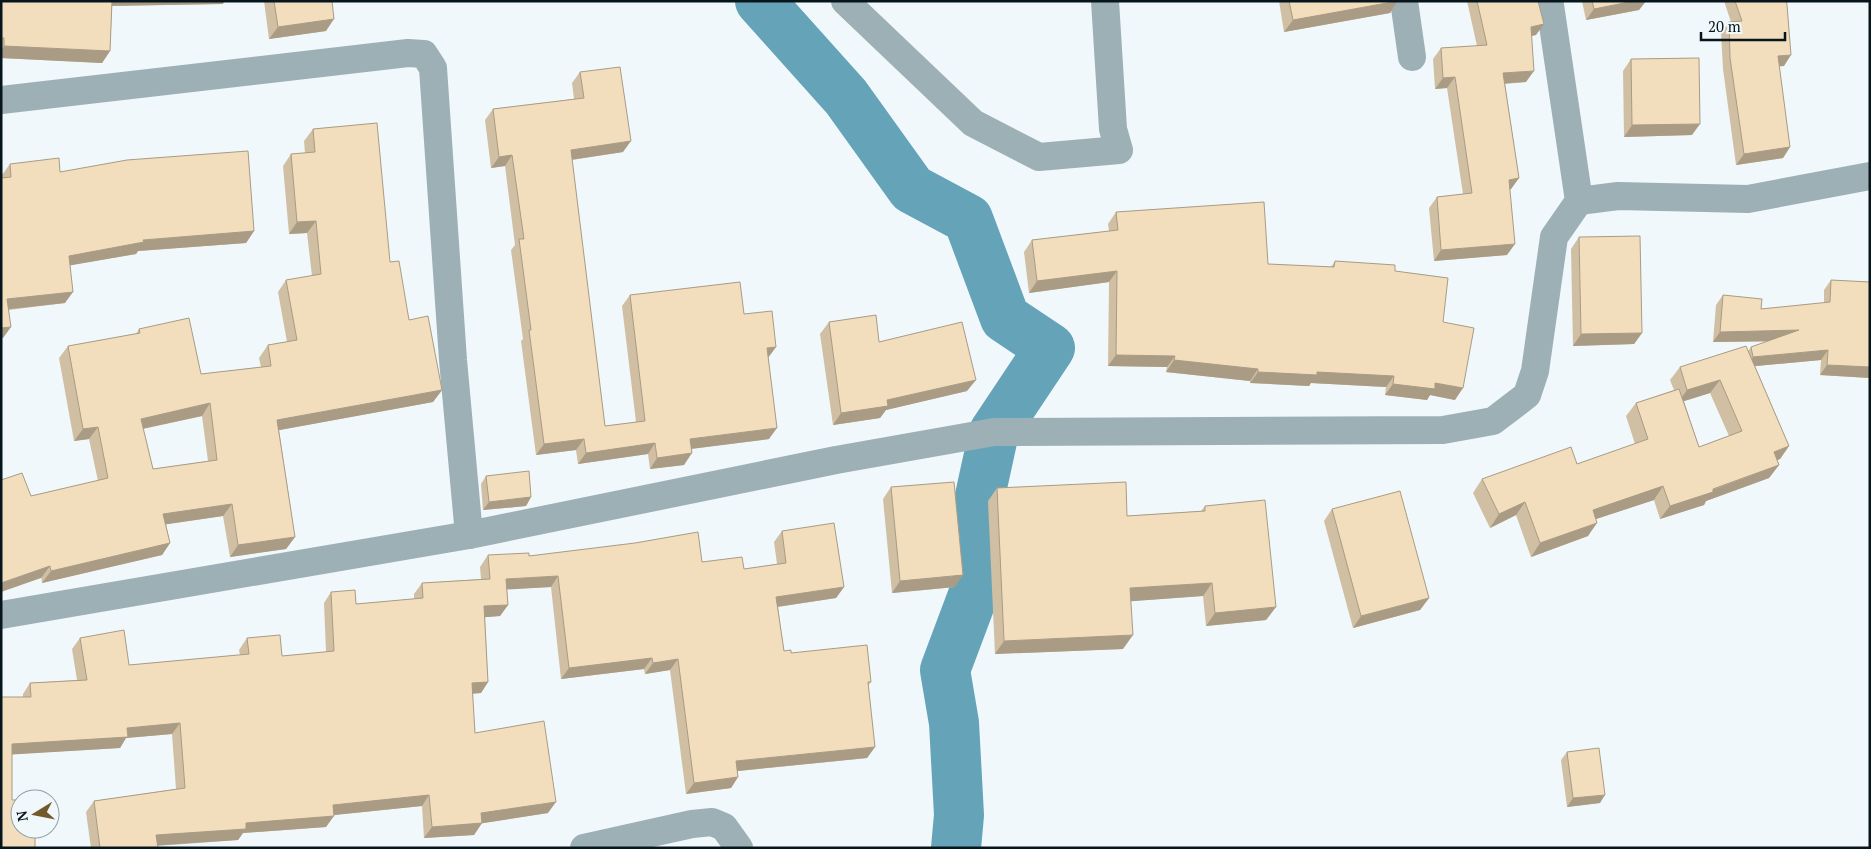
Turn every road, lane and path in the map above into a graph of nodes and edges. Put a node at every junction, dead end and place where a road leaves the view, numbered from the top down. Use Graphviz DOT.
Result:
graph roads {
  1 [pos="845,1"];
  2 [pos="1106,1"];
  3 [pos="1404,1"];
  4 [pos="1550,5"];
  5 [pos="1412,57"];
  6 [pos="1,100"];
  7 [pos="1870,176"];
  8 [pos="1579,201"];
  9 [pos="469,534"];
  10 [pos="1,615"];
  11 [pos="584,848"];
  12 [pos="739,848"];
  1 -- 2 [label="street"];
  3 -- 5 [label="street"];
  4 -- 8 [label="street"];
  6 -- 9 [label="street"];
  7 -- 8 [label="street"];
  8 -- 9 [label="street"];
  9 -- 10 [label="street"];
  11 -- 12 [label="street"];
}
